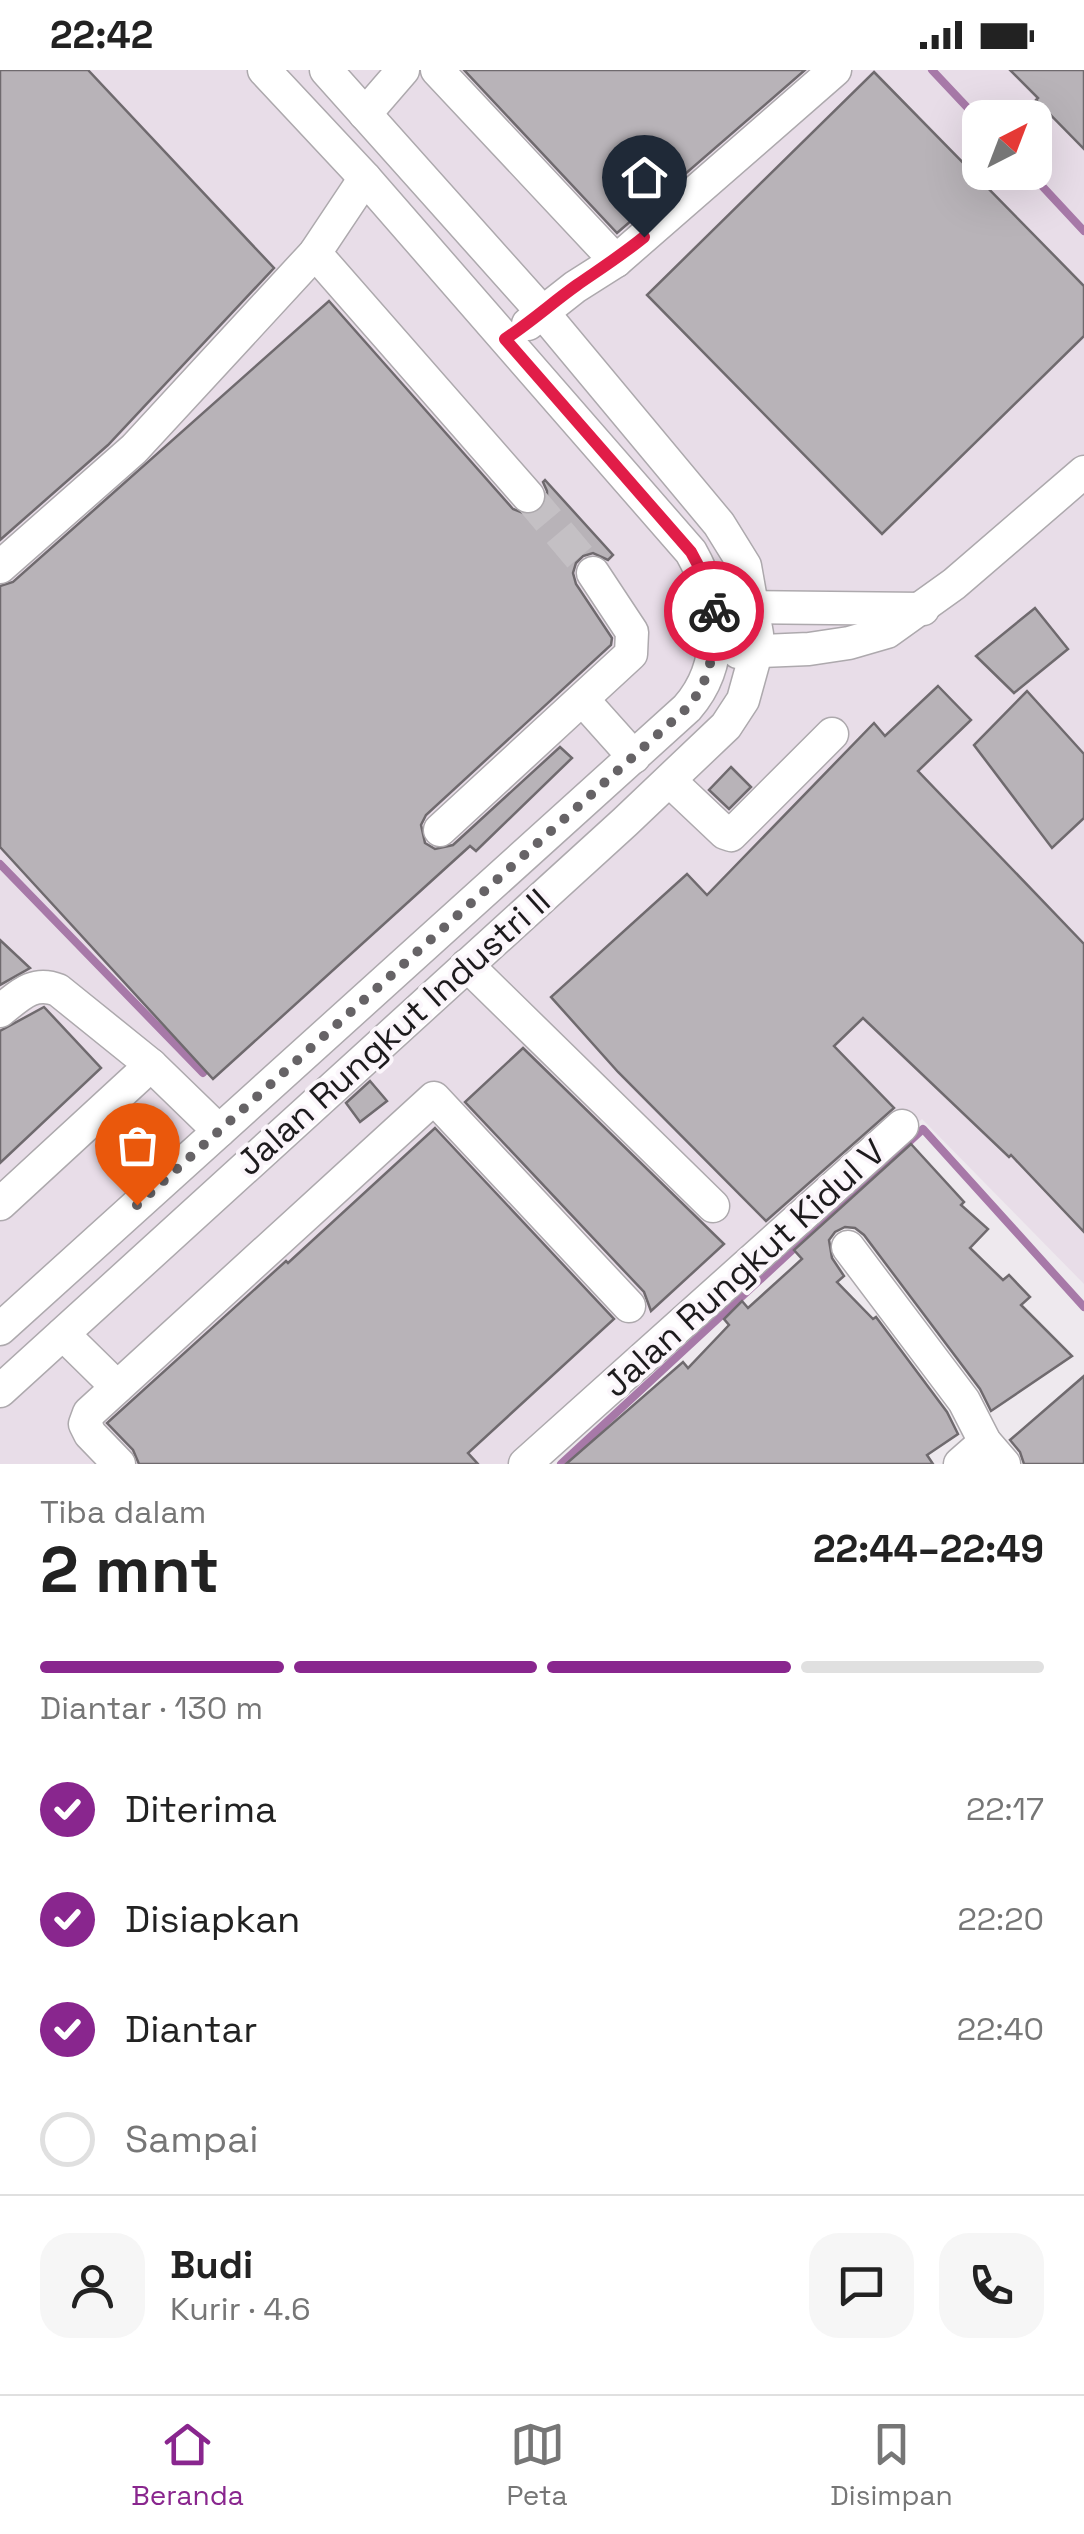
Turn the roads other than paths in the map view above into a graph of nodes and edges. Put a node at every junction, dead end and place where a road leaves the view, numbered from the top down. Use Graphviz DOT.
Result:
graph roads {
  1 [pos="264,70"];
  2 [pos="326,70"];
  3 [pos="403,70"];
  4 [pos="437,70"];
  5 [pos="835,70"];
  6 [pos="365,114"];
  7 [pos="366,178"];
  8 [pos="315,252"];
  9 [pos="616,261"];
  10 [pos="544,314"];
  11 [pos="505,339"];
  12 [pos="1084,472"];
  13 [pos="528,496"];
  14 [pos="0,567"];
  15 [pos="593,572"];
  16 [pos="754,606"];
  17 [pos="714,608"];
  18 [pos="923,609"];
  19 [pos="713,652"];
  20 [pos="756,653"];
  21 [pos="583,700"];
  22 [pos="832,734"];
  23 [pos="634,757"];
  24 [pos="670,781"];
  25 [pos="598,791"];
  26 [pos="625,822"];
  27 [pos="440,830"];
  28 [pos="467,964"];
  29 [pos="0,1011"];
  30 [pos="151,1065"];
  31 [pos="902,1126"];
  32 [pos="220,1131"];
  33 [pos="0,1204"];
  34 [pos="713,1206"];
  35 [pos="848,1248"];
  36 [pos="629,1306"];
  37 [pos="0,1328"];
  38 [pos="63,1334"];
  39 [pos="117,1388"];
  40 [pos="0,1391"];
  41 [pos="994,1453"];
  42 [pos="119,1464"];
  43 [pos="525,1464"];
  44 [pos="960,1464"];
  1 -- 7 [label="street, Jalan Rungkut Industri II"];
  2 -- 6 [label="street, Jalan Rungkut Industri II"];
  3 -- 6 [label="street"];
  4 -- 9 [label="street"];
  5 -- 9 [label="street"];
  6 -- 10 [label="street, Jalan Rungkut Industri II"];
  7 -- 8 [label="street"];
  7 -- 11 [label="street, Jalan Rungkut Industri II"];
  8 -- 13 [label="street"];
  8 -- 14 [label="street"];
  9 -- 10 [label="street"];
  10 -- 11 [label="street"];
  10 -- 16 [label="street, Jalan Rungkut Industri II"];
  11 -- 17 [label="street, Jalan Rungkut Industri II"];
  12 -- 18 [label="street"];
  15 -- 21 [label="street"];
  16 -- 17 [label="street"];
  16 -- 18 [label="street"];
  16 -- 20 [label="street, Jalan Rungkut Industri II"];
  17 -- 19 [label="street, Jalan Rungkut Industri II"];
  18 -- 20 [label="street"];
  19 -- 20 [label="street"];
  19 -- 23 [label="street, Jalan Rungkut Industri II"];
  20 -- 24 [label="street, Jalan Rungkut Industri II"];
  21 -- 23 [label="street"];
  21 -- 27 [label="street"];
  22 -- 24 [label="street"];
  23 -- 25 [label="street, Jalan Rungkut Industri II"];
  24 -- 26 [label="street, Jalan Rungkut Industri II"];
  25 -- 26 [label="street"];
  25 -- 32 [label="street, Jalan Rungkut Industri II"];
  26 -- 28 [label="street, Jalan Rungkut Industri II"];
  28 -- 34 [label="street"];
  28 -- 38 [label="street, Jalan Rungkut Industri II"];
  29 -- 30 [label="street"];
  30 -- 32 [label="street"];
  30 -- 33 [label="street"];
  31 -- 43 [label="street, Jalan Rungkut Kidul V"];
  32 -- 37 [label="street, Jalan Rungkut Industri II"];
  35 -- 41 [label="street"];
  36 -- 39 [label="street"];
  38 -- 39 [label="street"];
  38 -- 40 [label="street, Jalan Rungkut Industri II"];
  39 -- 42 [label="street"];
  41 -- 44 [label="street"];
}
